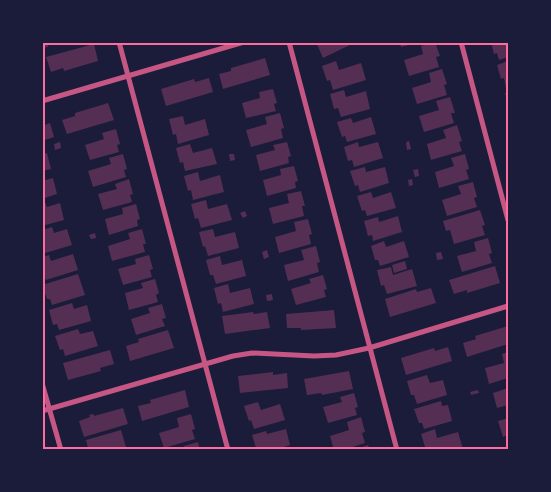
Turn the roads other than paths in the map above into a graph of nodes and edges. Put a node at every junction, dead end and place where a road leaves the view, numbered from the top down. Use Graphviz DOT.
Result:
graph roads {
  1 [pos="119,42"];
  2 [pos="244,42"];
  3 [pos="289,42"];
  4 [pos="461,42"];
  5 [pos="128,76"];
  6 [pos="42,101"];
  7 [pos="508,220"];
  8 [pos="508,306"];
  9 [pos="369,348"];
  10 [pos="205,365"];
  11 [pos="42,383"];
  12 [pos="50,409"];
  13 [pos="42,411"];
  14 [pos="61,450"];
  15 [pos="228,450"];
  16 [pos="397,450"];
  1 -- 5 [label="street"];
  2 -- 5 [label="street"];
  3 -- 9 [label="street"];
  4 -- 7 [label="street"];
  5 -- 6 [label="street"];
  5 -- 10 [label="street"];
  8 -- 9 [label="street"];
  9 -- 10 [label="street"];
  9 -- 16 [label="street"];
  10 -- 12 [label="street"];
  10 -- 15 [label="street"];
  11 -- 12 [label="street"];
  12 -- 13 [label="street"];
  12 -- 14 [label="street"];
}
